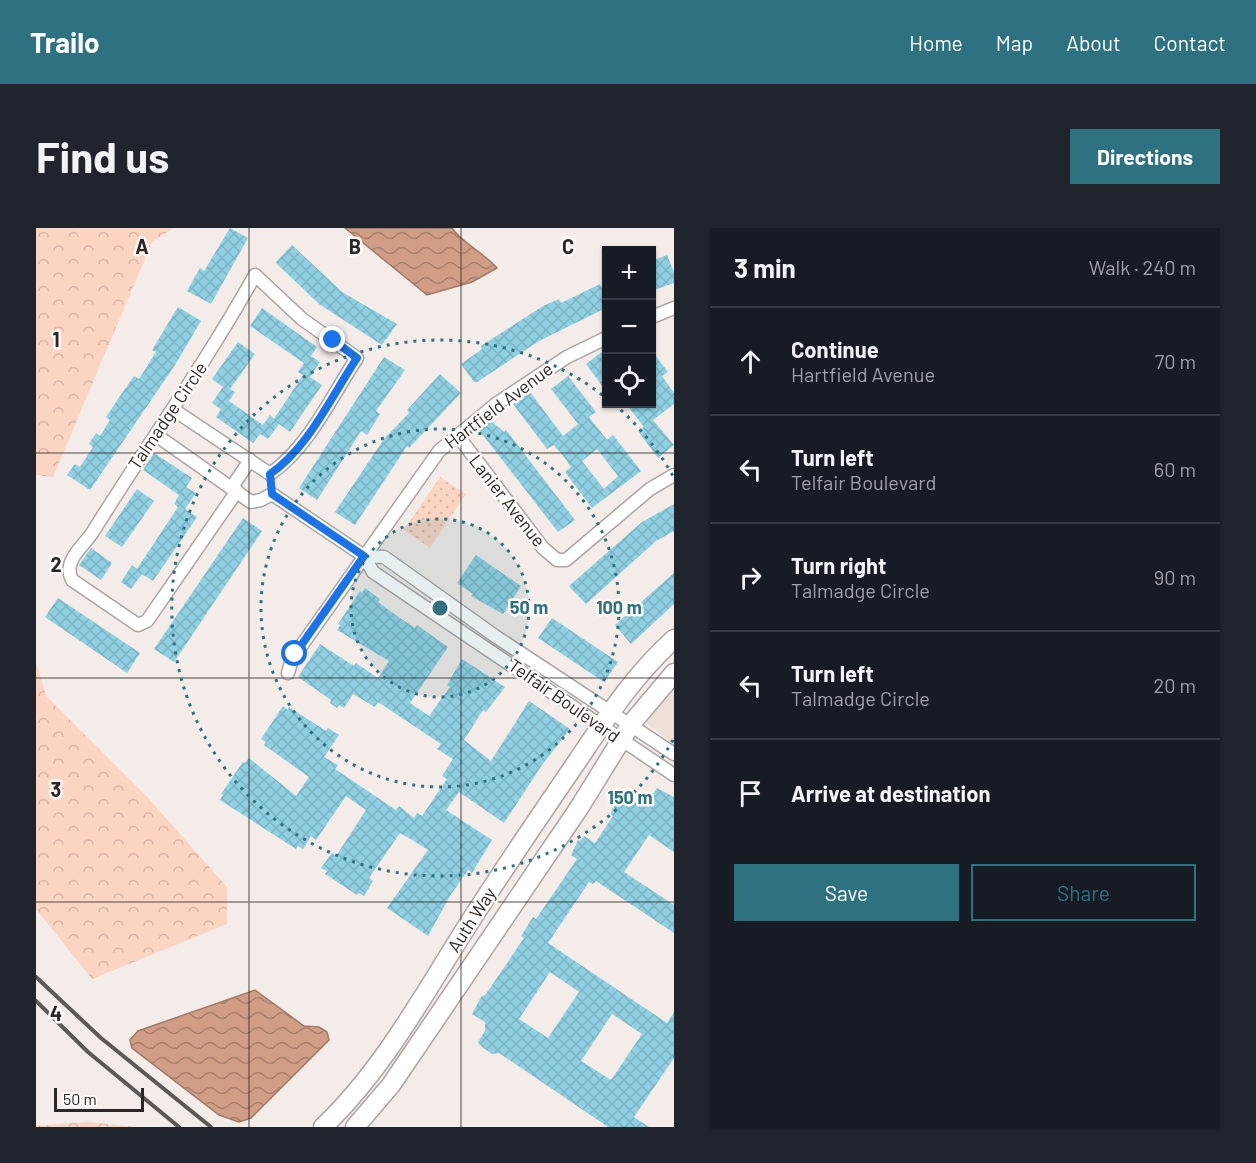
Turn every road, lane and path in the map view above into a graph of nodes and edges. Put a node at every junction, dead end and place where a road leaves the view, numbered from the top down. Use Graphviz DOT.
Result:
graph roads {
  1 [pos="674,308"];
  2 [pos="656,315"];
  3 [pos="602,340"];
  4 [pos="174,410"];
  5 [pos="156,435"];
  6 [pos="458,436"];
  7 [pos="250,460"];
  8 [pos="270,474"];
  9 [pos="674,475"];
  10 [pos="234,489"];
  11 [pos="272,494"];
  12 [pos="364,556"];
  13 [pos="462,612"];
  14 [pos="454,626"];
  15 [pos="674,639"];
  16 [pos="288,673"];
  17 [pos="674,673"];
  18 [pos="609,714"];
  19 [pos="631,724"];
  20 [pos="621,741"];
  21 [pos="674,754"];
  22 [pos="674,775"];
  23 [pos="323,1127"];
  24 [pos="355,1127"];
  1 -- 2 [label="street"];
  3 -- 6 [label="street, Hartfield Avenue"];
  4 -- 5 [label="street, Talmadge Circle"];
  4 -- 7 [label="street"];
  4 -- 8 [label="street, Talmadge Circle"];
  5 -- 10 [label="street"];
  5 -- 10 [label="street, Talmadge Circle"];
  6 -- 9 [label="street, Lanier Avenue"];
  6 -- 12 [label="street, Hartfield Avenue"];
  7 -- 8 [label="street"];
  7 -- 10 [label="street"];
  8 -- 11 [label="street"];
  10 -- 11 [label="street"];
  11 -- 12 [label="street, Telfair Boulevard"];
  12 -- 13 [label="street, Telfair Boulevard"];
  12 -- 14 [label="street, Telfair Boulevard"];
  12 -- 16 [label="street, Hartfield Avenue"];
  13 -- 14 [label="street"];
  13 -- 18 [label="street, Telfair Boulevard"];
  14 -- 18 [label="street, Telfair Boulevard"];
  15 -- 18 [label="street, Auth Way"];
  17 -- 19 [label="street, Auth Way"];
  18 -- 19 [label="street, Telfair Boulevard"];
  18 -- 20 [label="street, Telfair Boulevard"];
  18 -- 23 [label="street, Auth Way"];
  19 -- 20 [label="street, Auth Way"];
  19 -- 21 [label="street, Telfair Boulevard"];
  20 -- 22 [label="street, Telfair Boulevard"];
  20 -- 24 [label="street, Auth Way"];
}
